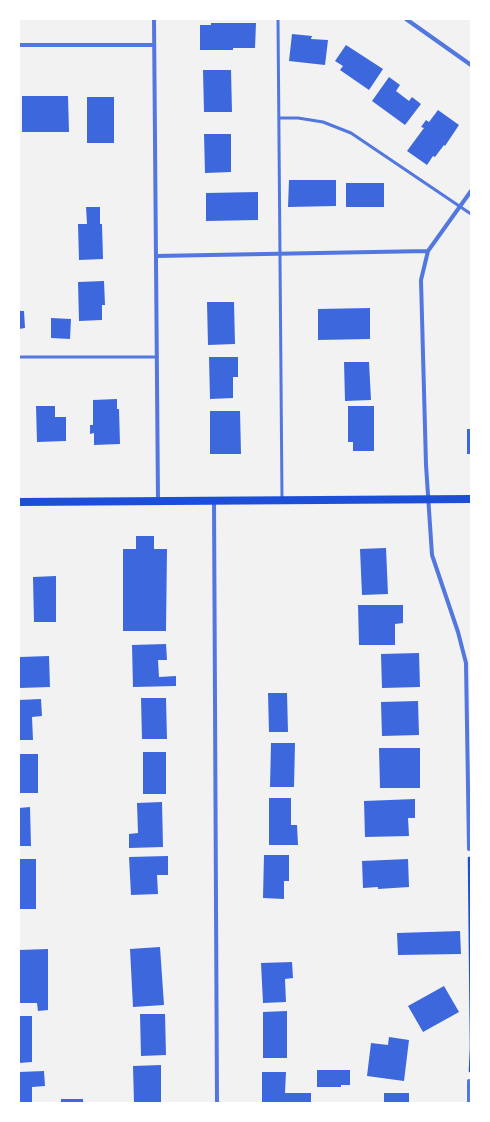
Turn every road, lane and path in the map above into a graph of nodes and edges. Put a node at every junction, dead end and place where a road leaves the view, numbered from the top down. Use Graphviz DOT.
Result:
graph roads {
  1 [pos="154,19"];
  2 [pos="278,19"];
  3 [pos="406,19"];
  4 [pos="19,45"];
  5 [pos="154,45"];
  6 [pos="471,65"];
  7 [pos="280,118"];
  8 [pos="471,191"];
  9 [pos="460,207"];
  10 [pos="471,214"];
  11 [pos="428,251"];
  12 [pos="281,254"];
  13 [pos="156,256"];
  14 [pos="19,357"];
  15 [pos="157,357"];
  16 [pos="428,499"];
  17 [pos="471,499"];
  18 [pos="282,500"];
  19 [pos="158,501"];
  20 [pos="214,501"];
  21 [pos="19,502"];
  22 [pos="469,850"];
  23 [pos="469,1081"];
  24 [pos="217,1103"];
  25 [pos="469,1103"];
  1 -- 5 [label="street"];
  2 -- 7 [label="lane"];
  3 -- 6 [label="street"];
  4 -- 5 [label="street"];
  5 -- 13 [label="street"];
  7 -- 9 [label="lane"];
  7 -- 12 [label="lane"];
  8 -- 9 [label="street"];
  9 -- 10 [label="lane"];
  9 -- 11 [label="street"];
  11 -- 12 [label="street"];
  11 -- 16 [label="street"];
  12 -- 13 [label="street"];
  12 -- 18 [label="lane"];
  13 -- 15 [label="street"];
  14 -- 15 [label="lane"];
  15 -- 19 [label="street"];
  16 -- 17 [label="main road"];
  16 -- 18 [label="main road"];
  16 -- 22 [label="street"];
  18 -- 20 [label="main road"];
  19 -- 20 [label="main road"];
  19 -- 21 [label="main road"];
  20 -- 24 [label="street"];
  22 -- 23 [label="path"];
  23 -- 25 [label="street"];
}
